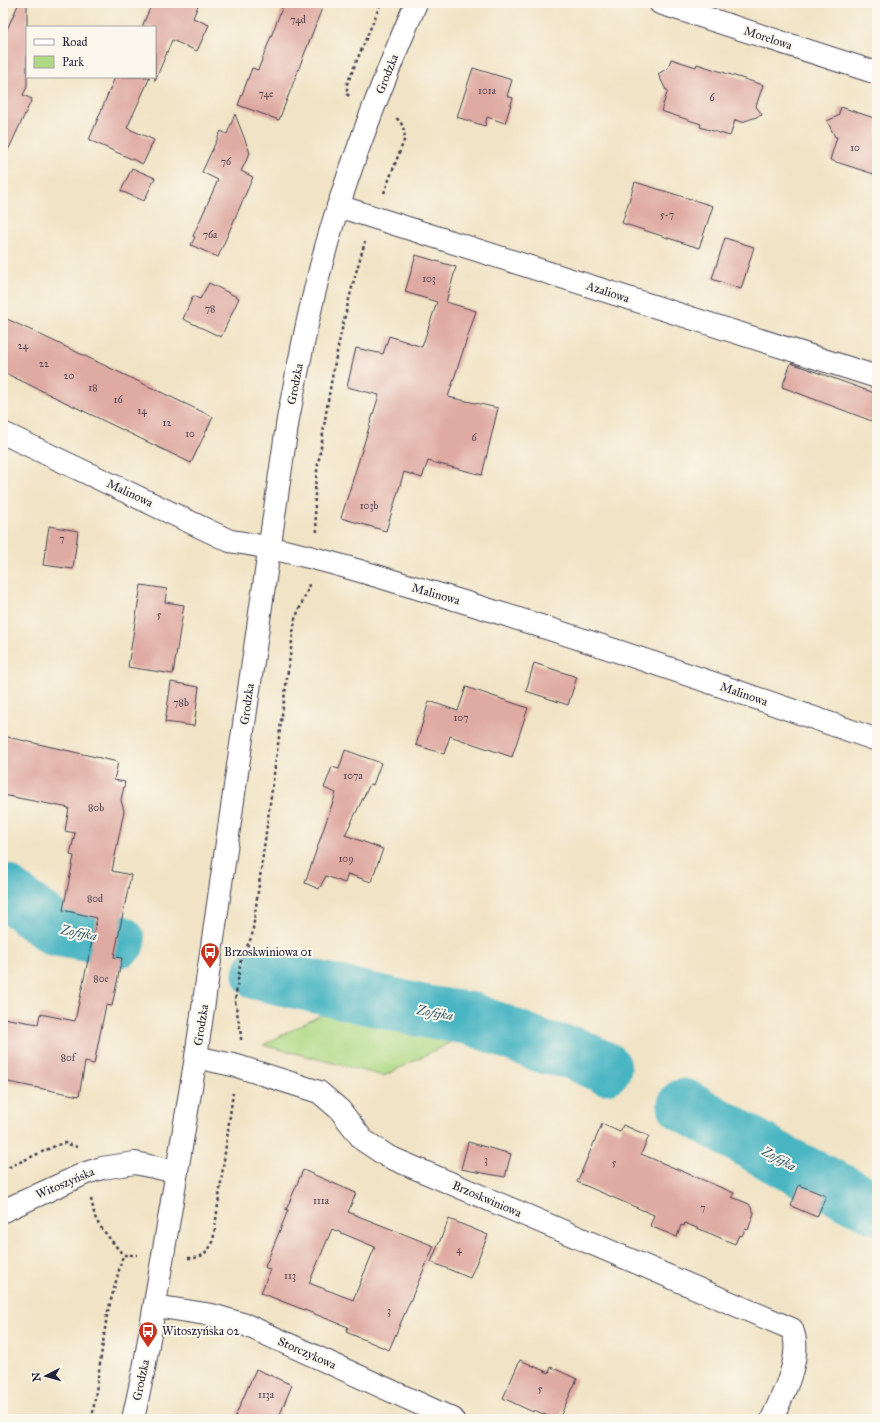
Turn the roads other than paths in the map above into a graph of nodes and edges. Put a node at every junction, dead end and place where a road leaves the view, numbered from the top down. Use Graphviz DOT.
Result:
graph roads {
  1 [pos="416,3"];
  2 [pos="660,3"];
  3 [pos="877,73"];
  4 [pos="338,206"];
  5 [pos="877,377"];
  6 [pos="3,433"];
  7 [pos="269,547"];
  8 [pos="877,740"];
  9 [pos="196,1057"];
  10 [pos="177,1172"];
  11 [pos="3,1211"];
  12 [pos="155,1306"];
  13 [pos="132,1419"];
  14 [pos="453,1419"];
  15 [pos="772,1419"];
  1 -- 4 [label="street, Grodzka"];
  2 -- 3 [label="street, Morelowa"];
  4 -- 5 [label="street, Azaliowa"];
  4 -- 7 [label="street, Grodzka"];
  6 -- 7 [label="street, Malinowa"];
  7 -- 8 [label="street, Malinowa"];
  7 -- 9 [label="street, Grodzka"];
  9 -- 10 [label="street, Grodzka"];
  9 -- 15 [label="street, Brzoskwiniowa"];
  10 -- 11 [label="street, Witoszyńska"];
  10 -- 12 [label="street, Grodzka"];
  12 -- 13 [label="street, Grodzka"];
  12 -- 14 [label="street, Storczykowa"];
}
